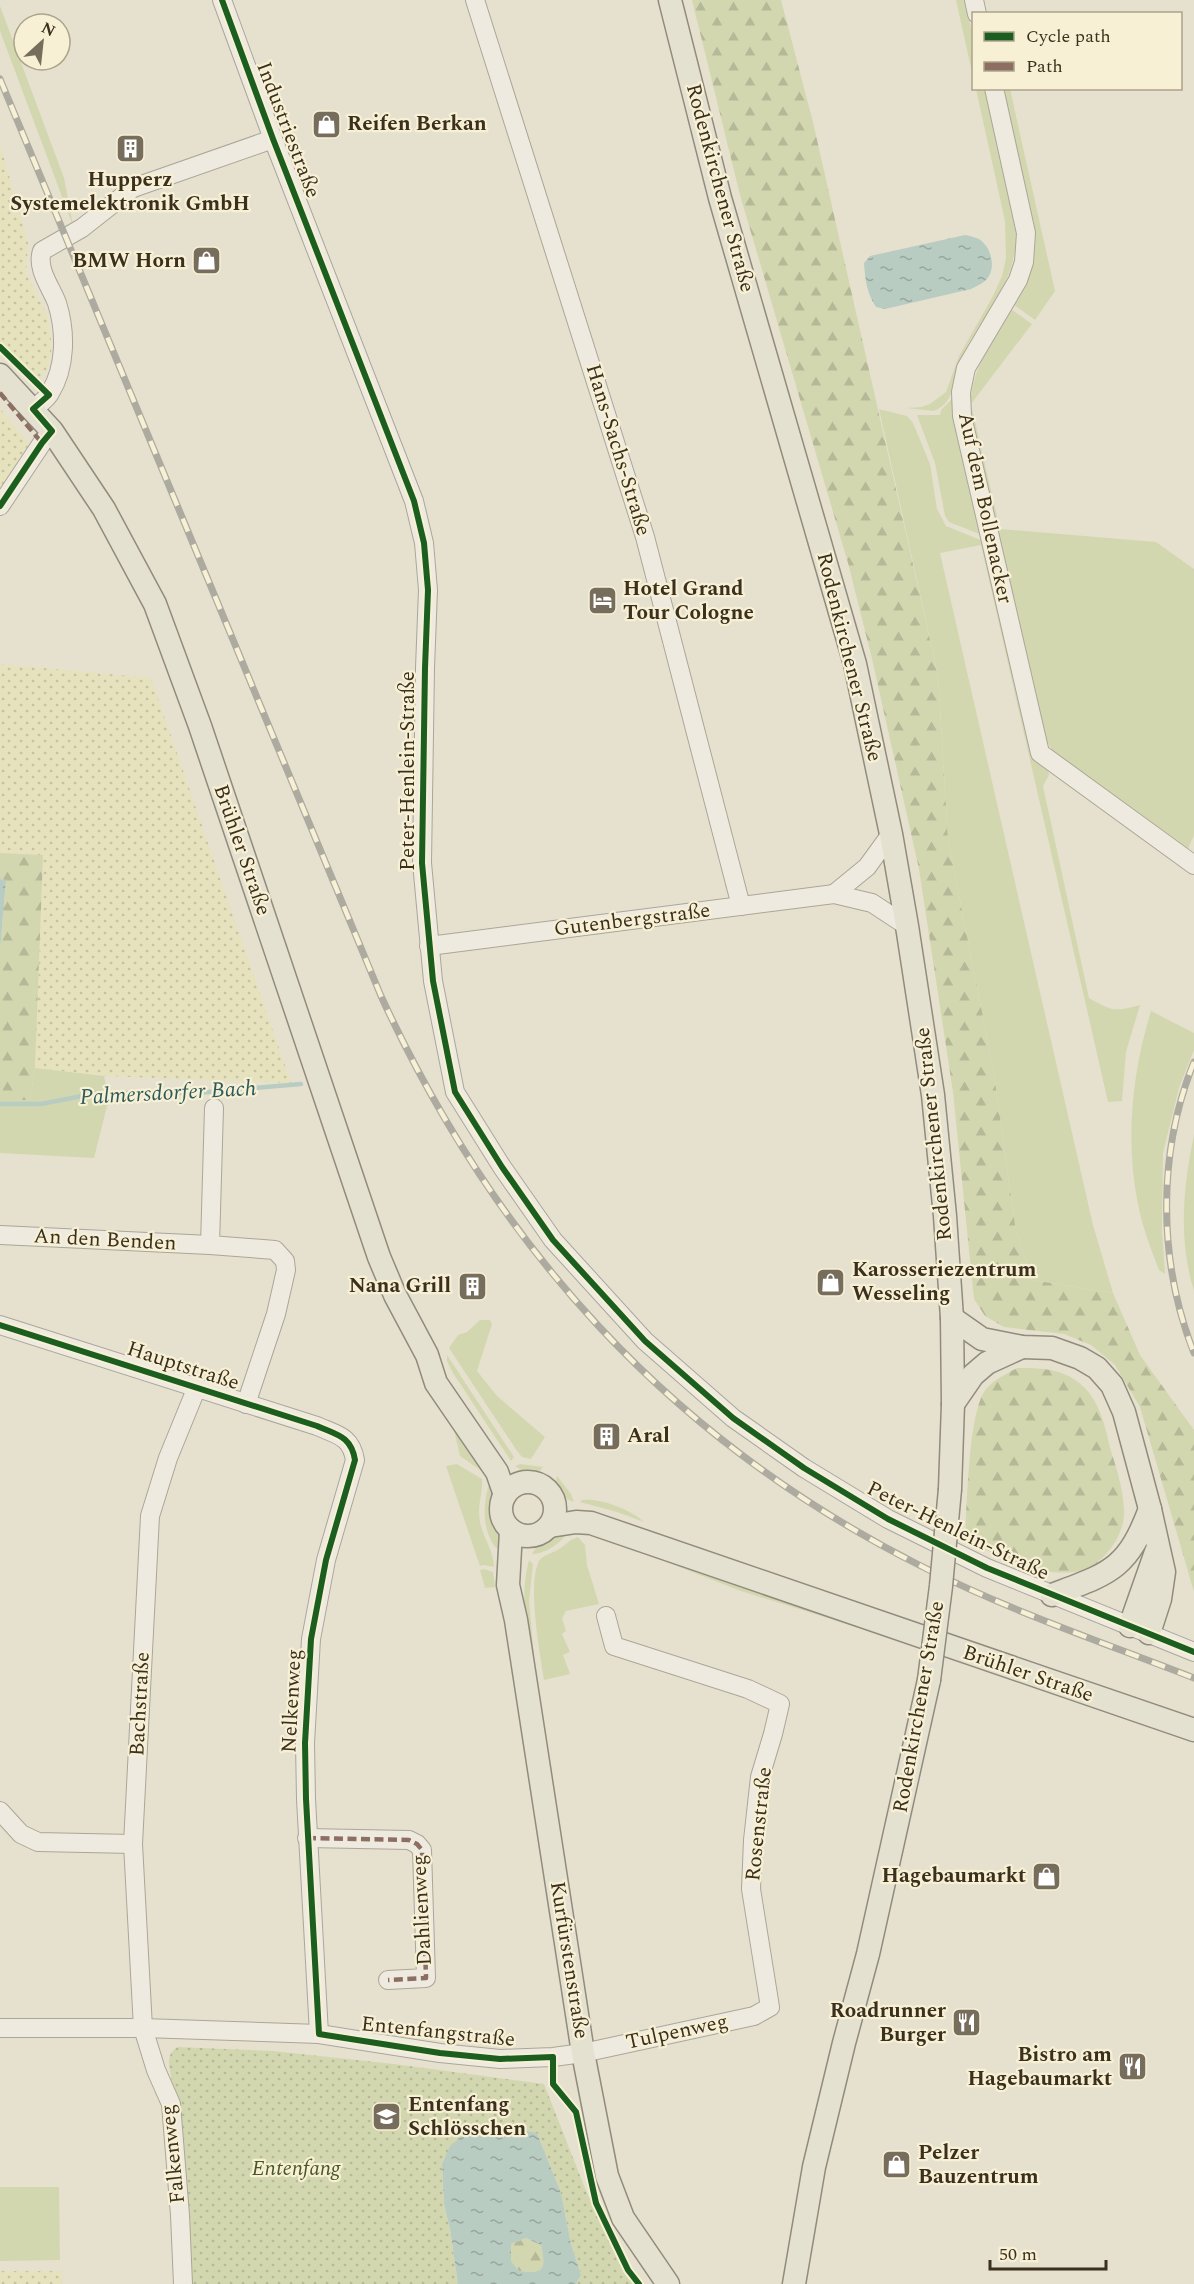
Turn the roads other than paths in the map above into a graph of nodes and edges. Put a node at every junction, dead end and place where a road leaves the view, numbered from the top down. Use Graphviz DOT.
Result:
graph roads {
  1 [pos="222,0"];
  2 [pos="476,0"];
  3 [pos="670,0"];
  4 [pos="994,90"];
  5 [pos="273,139"];
  6 [pos="324,271"];
  7 [pos="0,375"];
  8 [pos="33,409"];
  9 [pos="52,431"];
  10 [pos="0,507"];
  11 [pos="891,834"];
  12 [pos="1194,865"];
  13 [pos="834,894"];
  14 [pos="741,906"];
  15 [pos="907,926"];
  16 [pos="429,946"];
  17 [pos="214,1108"];
  18 [pos="0,1235"];
  19 [pos="210,1245"];
  20 [pos="952,1318"];
  21 [pos="0,1325"];
  22 [pos="1022,1347"];
  23 [pos="197,1387"];
  24 [pos="246,1404"];
  25 [pos="953,1404"];
  26 [pos="353,1446"];
  27 [pos="514,1489"];
  28 [pos="552,1497"];
  29 [pos="1150,1509"];
  30 [pos="550,1526"];
  31 [pos="520,1534"];
  32 [pos="693,1556"];
  33 [pos="1052,1595"];
  34 [pos="606,1616"];
  35 [pos="1139,1629"];
  36 [pos="1194,1652"];
  37 [pos="1194,1730"];
  38 [pos="0,1811"];
  39 [pos="307,1838"];
  40 [pos="133,1844"];
  41 [pos="388,1980"];
  42 [pos="770,2007"];
  43 [pos="0,2028"];
  44 [pos="143,2028"];
  45 [pos="319,2034"];
  46 [pos="583,2053"];
  47 [pos="183,2284"];
  48 [pos="668,2284"];
  49 [pos="794,2284"];
  1 -- 5 [label="street, Industriestraße"];
  2 -- 14 [label="street, Hans-Sachs-Straße"];
  3 -- 11 [label="main road, Rodenkirchener Straße"];
  4 -- 12 [label="street, Auf dem Bollenacker"];
  5 -- 6 [label="street, Industriestraße"];
  5 -- 8 [label="street"];
  6 -- 16 [label="street, Peter-Henlein-Straße"];
  7 -- 8 [label="main road, Brühler Straße"];
  8 -- 9 [label="main road, Brühler Straße"];
  9 -- 10 [label="street"];
  9 -- 27 [label="main road, Brühler Straße"];
  11 -- 13 [label="street"];
  11 -- 15 [label="main road, Rodenkirchener Straße"];
  13 -- 14 [label="street, Gutenbergstraße"];
  13 -- 15 [label="street"];
  14 -- 16 [label="street, Gutenbergstraße"];
  15 -- 20 [label="main road, Rodenkirchener Straße"];
  16 -- 33 [label="street, Peter-Henlein-Straße"];
  17 -- 19 [label="street"];
  18 -- 19 [label="street, An den Benden"];
  19 -- 24 [label="street, An den Benden"];
  20 -- 22 [label="main road"];
  20 -- 25 [label="main road, Rodenkirchener Straße"];
  21 -- 23 [label="street, Hauptstraße"];
  22 -- 25 [label="main road"];
  22 -- 29 [label="main road"];
  23 -- 24 [label="street, Hauptstraße"];
  23 -- 40 [label="street, Bachstraße"];
  24 -- 26 [label="street, Hauptstraße"];
  25 -- 49 [label="main road, Rodenkirchener Straße, bridge"];
  26 -- 39 [label="street, Nelkenweg"];
  27 -- 28 [label="main road"];
  27 -- 31 [label="main road"];
  28 -- 30 [label="main road"];
  28 -- 32 [label="main road, Brühler Straße"];
  29 -- 33 [label="main road"];
  29 -- 35 [label="main road"];
  30 -- 31 [label="main road"];
  30 -- 32 [label="main road, Brühler Straße"];
  31 -- 46 [label="main road, Kurfürstenstraße"];
  32 -- 37 [label="main road, Brühler Straße"];
  33 -- 35 [label="street, Peter-Henlein-Straße"];
  34 -- 42 [label="street, Rosenstraße"];
  35 -- 36 [label="street, Peter-Henlein-Straße"];
  38 -- 40 [label="street"];
  39 -- 41 [label="street, Dahlienweg"];
  39 -- 45 [label="street, Nelkenweg"];
  40 -- 44 [label="street, Bachstraße"];
  42 -- 46 [label="street, Tulpenweg"];
  43 -- 44 [label="street, Entenfangstraße"];
  44 -- 45 [label="street, Entenfangstraße"];
  44 -- 47 [label="street, Falkenweg"];
  45 -- 46 [label="street, Entenfangstraße"];
  46 -- 48 [label="main road, Kurfürstenstraße"];
}
